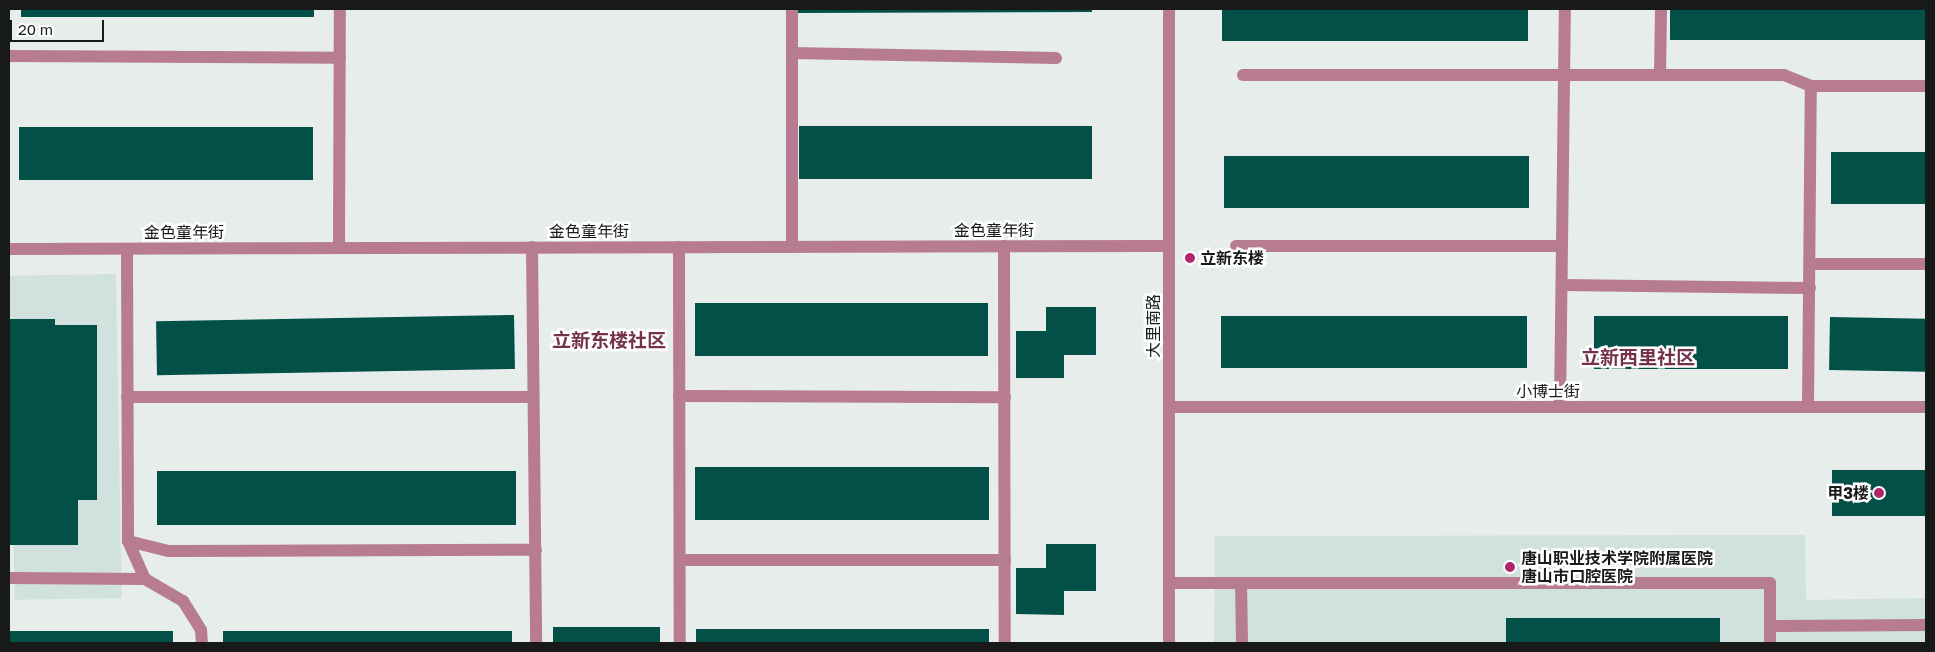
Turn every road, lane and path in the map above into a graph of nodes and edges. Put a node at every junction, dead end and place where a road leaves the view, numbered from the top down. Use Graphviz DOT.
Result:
graph roads {
  1 [pos="340,9"];
  2 [pos="792,9"];
  3 [pos="1169,9"];
  4 [pos="1565,9"];
  5 [pos="1661,9"];
  6 [pos="792,52"];
  7 [pos="9,56"];
  8 [pos="340,58"];
  9 [pos="1056,58"];
  10 [pos="1564,74"];
  11 [pos="1660,74"];
  12 [pos="1243,75"];
  13 [pos="1811,86"];
  14 [pos="1926,86"];
  15 [pos="1004,246"];
  16 [pos="1169,246"];
  17 [pos="1236,246"];
  18 [pos="1562,246"];
  19 [pos="339,247"];
  20 [pos="532,247"];
  21 [pos="679,247"];
  22 [pos="792,247"];
  23 [pos="128,248"];
  24 [pos="9,249"];
  25 [pos="1810,264"];
  26 [pos="1926,264"];
  27 [pos="1562,285"];
  28 [pos="1810,288"];
  29 [pos="679,396"];
  30 [pos="128,397"];
  31 [pos="533,397"];
  32 [pos="1005,397"];
  33 [pos="1169,407"];
  34 [pos="1560,407"];
  35 [pos="1808,407"];
  36 [pos="1926,407"];
  37 [pos="128,541"];
  38 [pos="536,550"];
  39 [pos="680,560"];
  40 [pos="1005,560"];
  41 [pos="9,578"];
  42 [pos="146,579"];
  43 [pos="1169,583"];
  44 [pos="1241,583"];
  45 [pos="1926,625"];
  46 [pos="1770,626"];
  47 [pos="202,643"];
  48 [pos="536,643"];
  49 [pos="680,643"];
  50 [pos="1005,643"];
  51 [pos="1169,643"];
  52 [pos="1242,643"];
  53 [pos="1770,643"];
  1 -- 8 [label="street"];
  2 -- 6 [label="street"];
  3 -- 16 [label="street, 大里南路"];
  4 -- 10 [label="street"];
  5 -- 11 [label="street"];
  6 -- 9 [label="street"];
  6 -- 22 [label="street"];
  7 -- 8 [label="street"];
  8 -- 19 [label="street"];
  10 -- 11 [label="street"];
  10 -- 12 [label="street"];
  10 -- 18 [label="street"];
  11 -- 13 [label="street"];
  13 -- 14 [label="street"];
  13 -- 25 [label="street"];
  15 -- 16 [label="street, 金色童年街"];
  15 -- 22 [label="street, 金色童年街"];
  15 -- 32 [label="street"];
  16 -- 33 [label="street, 大里南路"];
  17 -- 18 [label="street"];
  18 -- 27 [label="street"];
  19 -- 20 [label="street, 金色童年街"];
  19 -- 23 [label="street, 金色童年街"];
  20 -- 21 [label="street, 金色童年街"];
  20 -- 31 [label="street"];
  21 -- 22 [label="street, 金色童年街"];
  21 -- 29 [label="street"];
  23 -- 24 [label="street, 金色童年街"];
  23 -- 30 [label="street"];
  25 -- 26 [label="street"];
  25 -- 28 [label="street"];
  27 -- 28 [label="street"];
  27 -- 34 [label="street"];
  28 -- 35 [label="street"];
  29 -- 32 [label="street"];
  29 -- 39 [label="street"];
  30 -- 31 [label="street"];
  30 -- 37 [label="street"];
  31 -- 38 [label="street"];
  32 -- 40 [label="street"];
  33 -- 34 [label="street, 小博士街"];
  33 -- 43 [label="street, 大里南路"];
  34 -- 35 [label="street, 小博士街"];
  35 -- 36 [label="street, 小博士街"];
  37 -- 38 [label="street"];
  37 -- 42 [label="street"];
  38 -- 48 [label="street"];
  39 -- 40 [label="street"];
  39 -- 49 [label="street"];
  40 -- 50 [label="street"];
  41 -- 42 [label="street"];
  42 -- 47 [label="street"];
  43 -- 44 [label="street"];
  43 -- 51 [label="street, 大里南路"];
  44 -- 46 [label="street"];
  44 -- 52 [label="street"];
  45 -- 46 [label="street"];
  46 -- 53 [label="street"];
}
